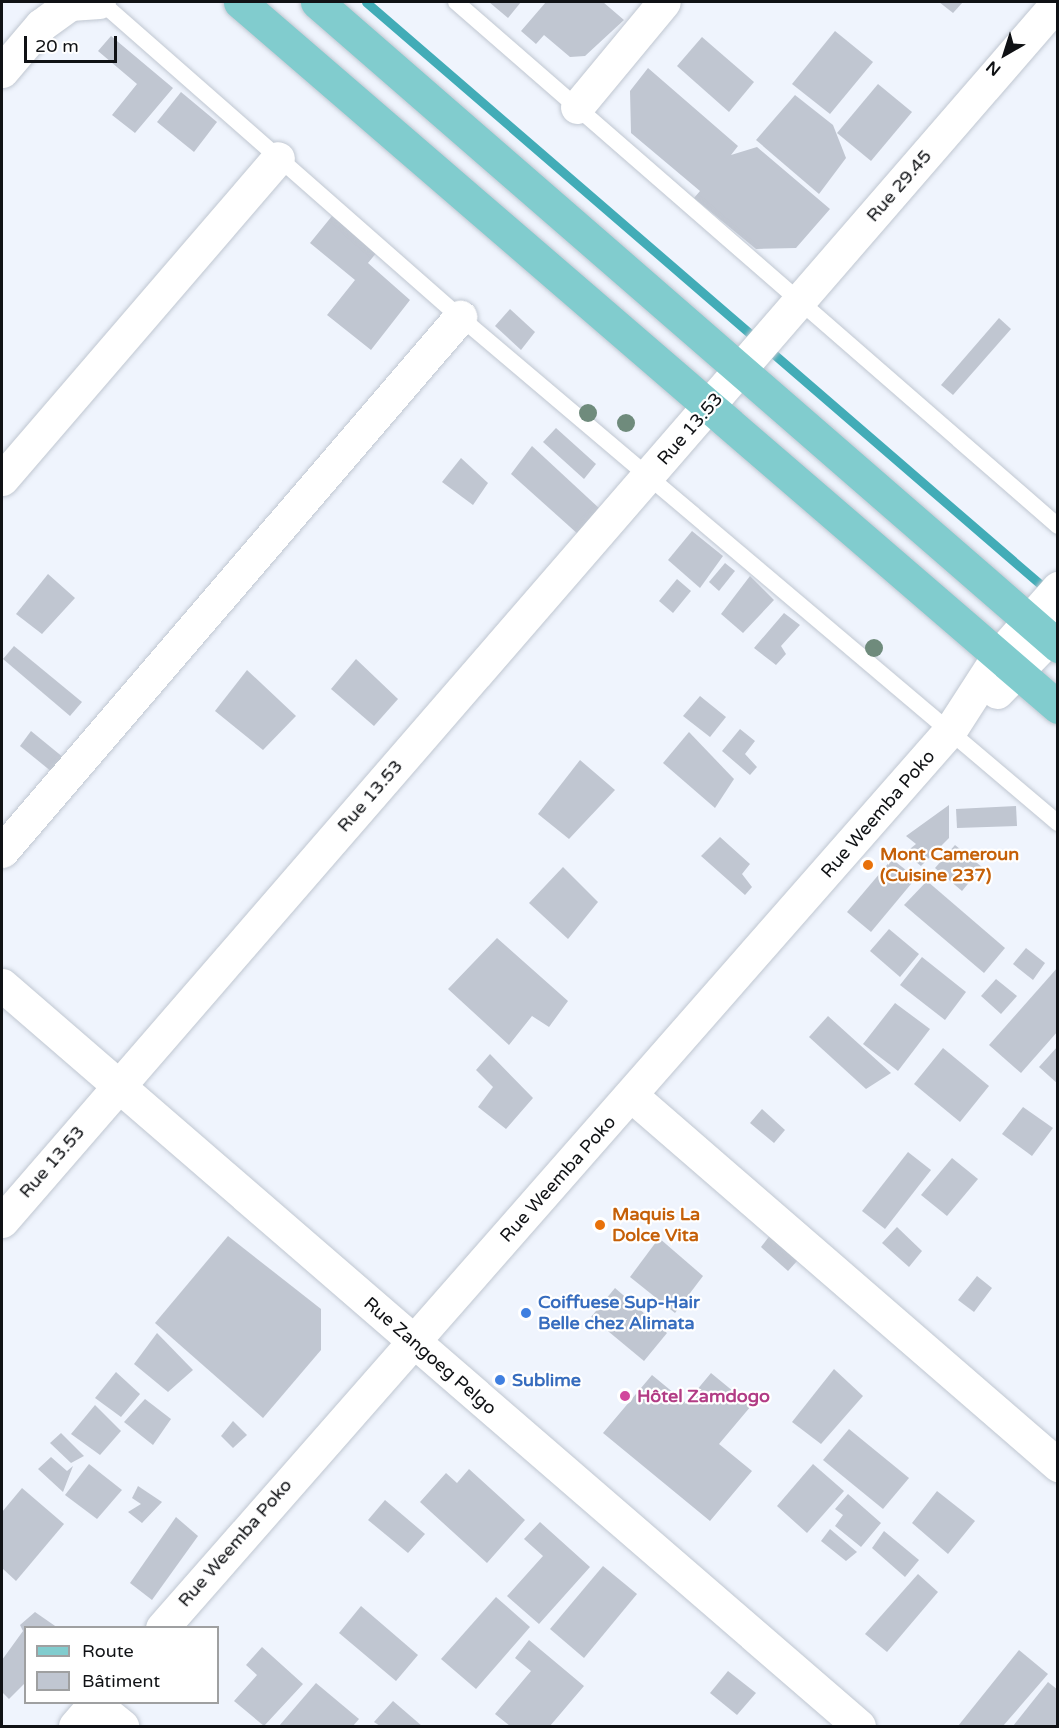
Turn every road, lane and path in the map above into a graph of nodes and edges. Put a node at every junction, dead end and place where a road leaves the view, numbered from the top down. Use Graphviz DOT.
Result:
graph roads {
  1 [pos="100,2"];
  2 [pos="240,2"];
  3 [pos="318,2"];
  4 [pos="456,2"];
  5 [pos="664,2"];
  6 [pos="1058,2"];
  7 [pos="2,70"];
  8 [pos="577,107"];
  9 [pos="278,158"];
  10 [pos="800,302"];
  11 [pos="460,317"];
  12 [pos="740,370"];
  13 [pos="709,407"];
  14 [pos="650,475"];
  15 [pos="2,479"];
  16 [pos="1058,526"];
  17 [pos="1058,588"];
  18 [pos="1048,634"];
  19 [pos="1009,665"];
  20 [pos="1058,706"];
  21 [pos="951,729"];
  22 [pos="1058,823"];
  23 [pos="2,851"];
  24 [pos="2,985"];
  25 [pos="118,1085"];
  26 [pos="632,1096"];
  27 [pos="2,1221"];
  28 [pos="412,1340"];
  29 [pos="1058,1465"];
  30 [pos="164,1626"];
  31 [pos="89,1711"];
  32 [pos="122,1726"];
  33 [pos="859,1726"];
  1 -- 7 [label="street"];
  1 -- 9 [label="lane"];
  2 -- 13 [label="main road"];
  3 -- 12 [label="main road"];
  4 -- 8 [label="lane"];
  5 -- 8 [label="street"];
  6 -- 10 [label="street, Rue 29.45"];
  8 -- 10 [label="lane"];
  9 -- 11 [label="lane"];
  9 -- 15 [label="street"];
  10 -- 12 [label="street, Rue 29.45"];
  10 -- 16 [label="lane"];
  11 -- 14 [label="lane"];
  11 -- 23 [label="street"];
  12 -- 13 [label="street, Rue 13.53"];
  12 -- 18 [label="main road"];
  13 -- 14 [label="street, Rue 13.53"];
  13 -- 19 [label="main road"];
  14 -- 21 [label="lane"];
  14 -- 25 [label="street, Rue 13.53"];
  17 -- 18 [label="street, Rue Weemba Poko"];
  18 -- 19 [label="street, Rue Weemba Poko"];
  19 -- 20 [label="main road"];
  19 -- 21 [label="street, Rue Weemba Poko"];
  21 -- 22 [label="lane"];
  21 -- 26 [label="street, Rue Weemba Poko"];
  24 -- 25 [label="street, Rue Zangoeg Pelgo"];
  25 -- 27 [label="street, Rue 13.53"];
  25 -- 28 [label="street, Rue Zangoeg Pelgo"];
  26 -- 28 [label="street, Rue Weemba Poko"];
  26 -- 29 [label="street"];
  28 -- 30 [label="street, Rue Weemba Poko"];
  28 -- 33 [label="street, Rue Zangoeg Pelgo"];
  31 -- 32 [label="street"];
}
